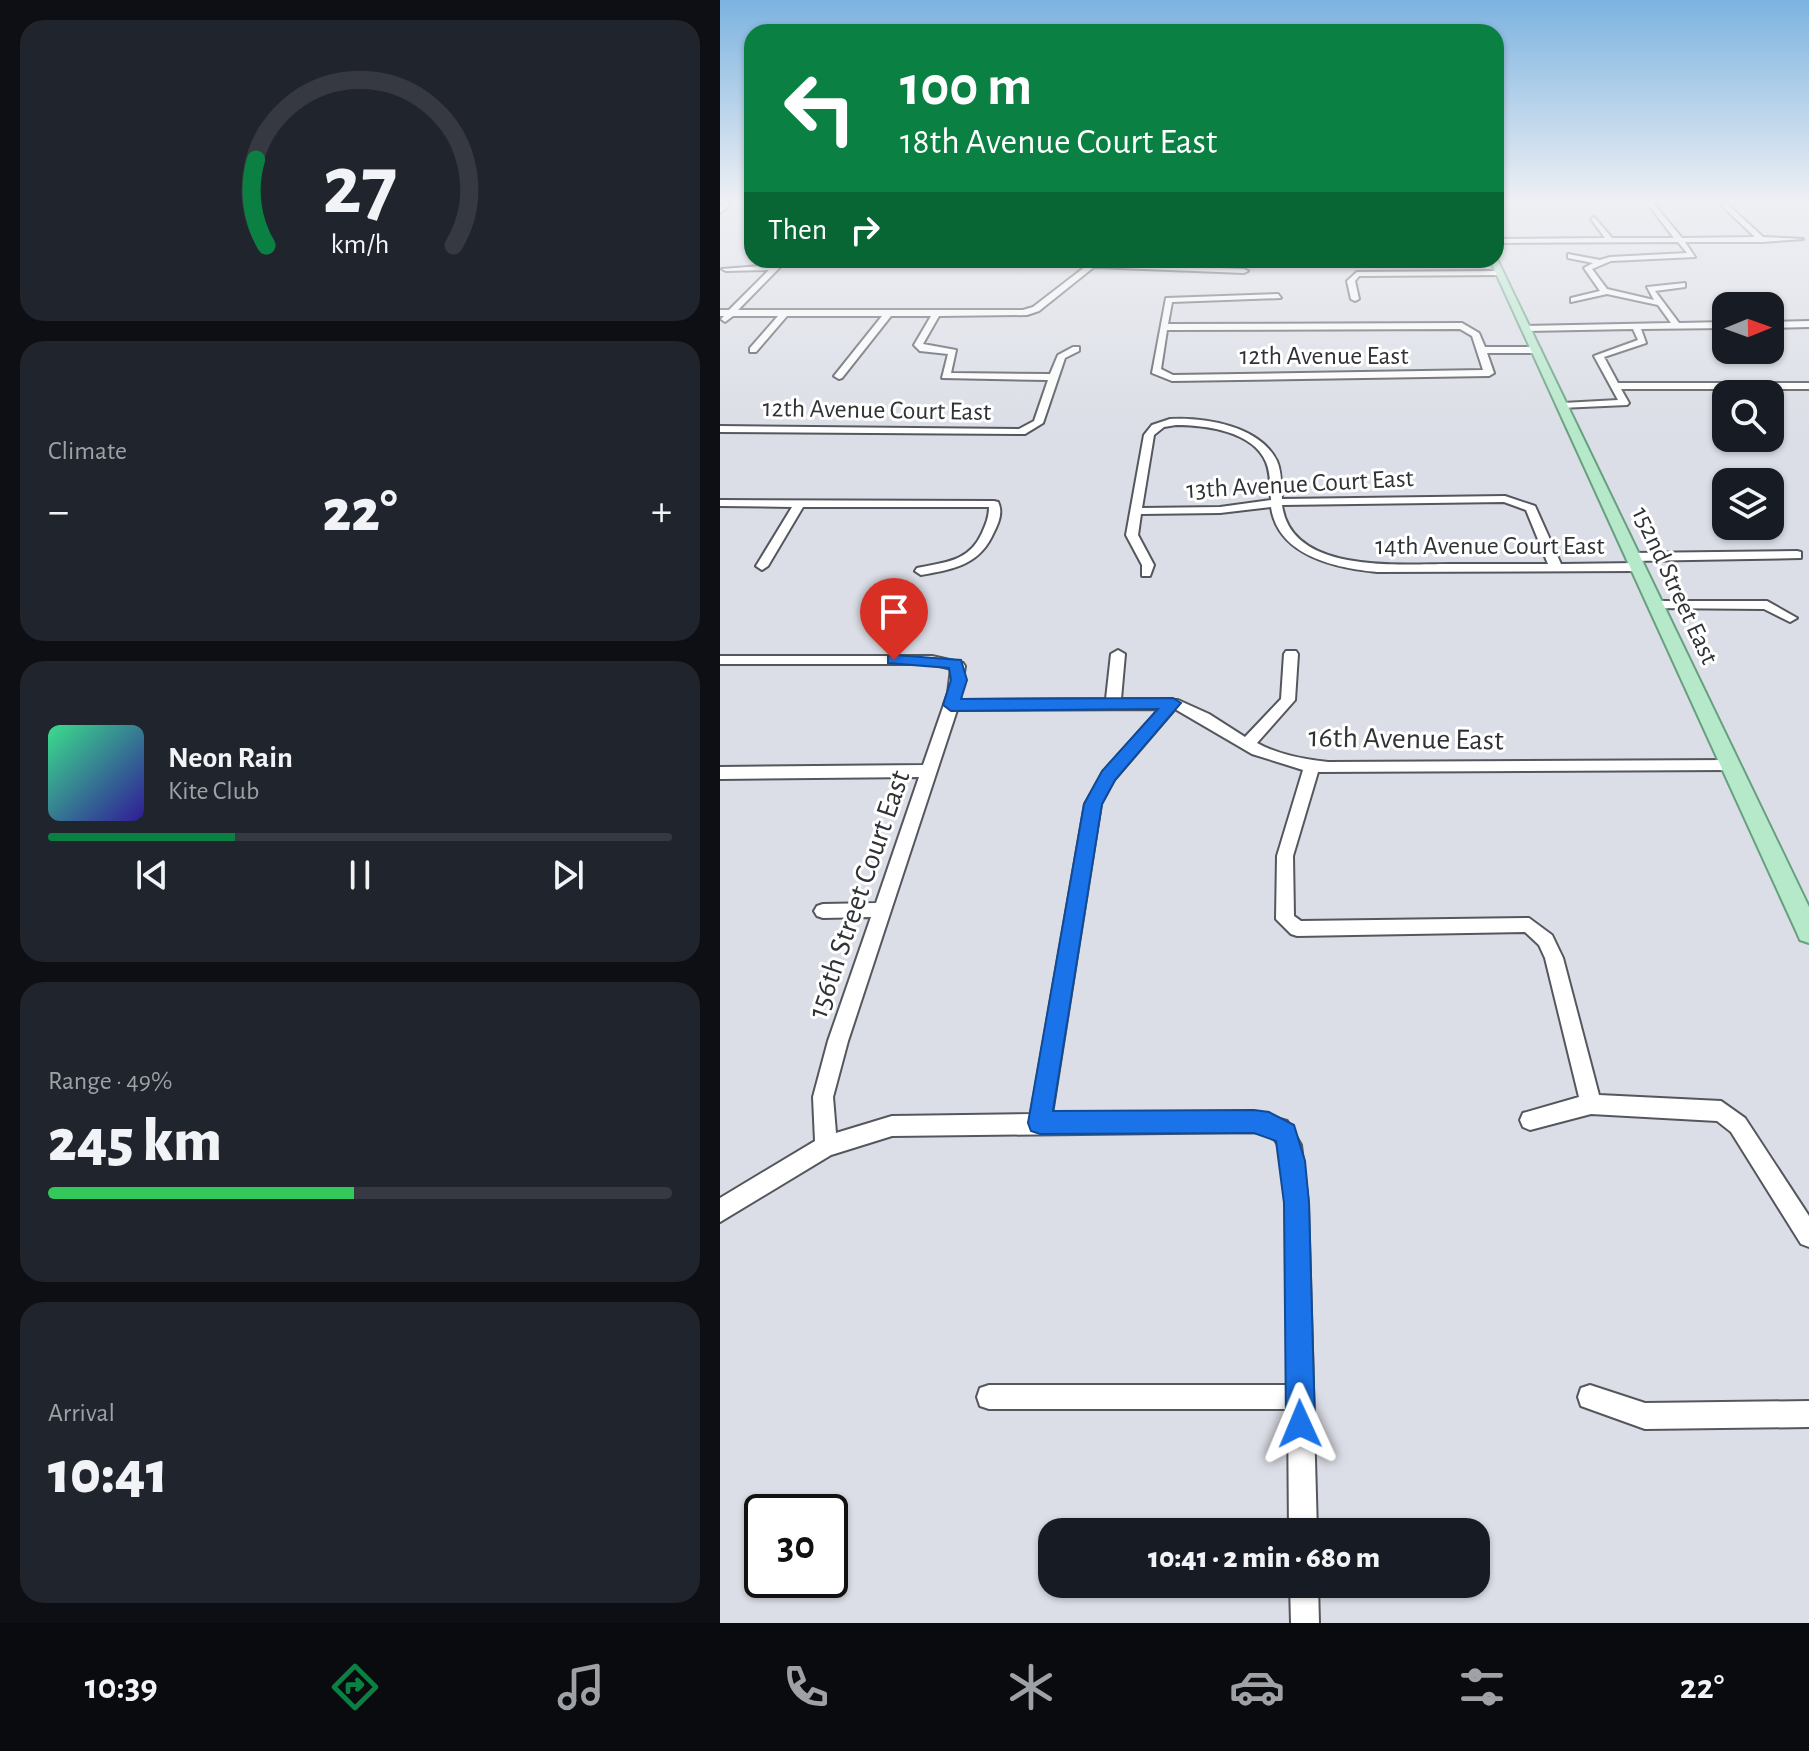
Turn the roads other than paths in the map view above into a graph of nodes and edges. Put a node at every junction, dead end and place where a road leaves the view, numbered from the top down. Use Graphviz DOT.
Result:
graph roads {
  1 [pos="763,279"];
  2 [pos="1073,279"];
  3 [pos="1353,279"];
  4 [pos="1504,279"];
  5 [pos="1596,279"];
  6 [pos="1682,285"];
  7 [pos="1606,292"];
  8 [pos="1278,296"];
  9 [pos="1355,299"];
  10 [pos="1574,300"];
  11 [pos="1658,303"];
  12 [pos="724,314"];
  13 [pos="936,314"];
  14 [pos="783,315"];
  15 [pos="887,315"];
  16 [pos="720,324"];
  17 [pos="1809,324"];
  18 [pos="1712,325"];
  19 [pos="1784,325"];
  20 [pos="1677,326"];
  21 [pos="1164,327"];
  22 [pos="1636,327"];
  23 [pos="1527,328"];
  24 [pos="1076,349"];
  25 [pos="753,350"];
  26 [pos="1481,350"];
  27 [pos="1537,350"];
  28 [pos="839,376"];
  29 [pos="1054,377"];
  30 [pos="1616,386"];
  31 [pos="1809,386"];
  32 [pos="1563,406"];
  33 [pos="720,429"];
  34 [pos="720,503"];
  35 [pos="800,503"];
  36 [pos="1276,503"];
  37 [pos="1136,511"];
  38 [pos="1797,555"];
  39 [pos="1636,562"];
  40 [pos="762,566"];
  41 [pos="1556,567"];
  42 [pos="921,571"];
  43 [pos="1146,573"];
  44 [pos="1656,605"];
  45 [pos="1790,618"];
  46 [pos="1118,654"];
  47 [pos="1291,654"];
  48 [pos="720,660"];
  49 [pos="1113,703"];
  50 [pos="1173,703"];
  51 [pos="951,705"];
  52 [pos="1247,744"];
  53 [pos="1730,764"];
  54 [pos="1312,766"];
  55 [pos="929,771"];
  56 [pos="720,773"];
  57 [pos="884,910"];
  58 [pos="823,911"];
  59 [pos="1809,933"];
  60 [pos="1591,1104"];
  61 [pos="1530,1120"];
  62 [pos="1040,1123"];
  63 [pos="826,1146"];
  64 [pos="720,1211"];
  65 [pos="1809,1236"];
  66 [pos="989,1397"];
  67 [pos="1300,1397"];
  68 [pos="1590,1397"];
  69 [pos="1809,1414"];
  70 [pos="1303,1518"];
  71 [pos="1304,1598"];
  72 [pos="1305,1623"];
  1 -- 12 [label="street"];
  2 -- 13 [label="street"];
  3 -- 9 [label="street"];
  4 -- 23 [label="main road, 152nd Street East"];
  5 -- 7 [label="street"];
  6 -- 11 [label="street"];
  7 -- 10 [label="street"];
  7 -- 11 [label="street"];
  8 -- 21 [label="street"];
  11 -- 20 [label="street"];
  12 -- 14 [label="street"];
  12 -- 16 [label="street"];
  13 -- 15 [label="street"];
  13 -- 29 [label="street"];
  14 -- 15 [label="street"];
  14 -- 25 [label="street"];
  15 -- 28 [label="street"];
  17 -- 19 [label="street"];
  18 -- 20 [label="street"];
  20 -- 22 [label="street"];
  21 -- 26 [label="street"];
  21 -- 26 [label="street, 12th Avenue East"];
  22 -- 23 [label="street"];
  22 -- 30 [label="street"];
  23 -- 27 [label="main road, 152nd Street East"];
  24 -- 29 [label="street"];
  26 -- 27 [label="street"];
  27 -- 32 [label="main road, 152nd Street East"];
  29 -- 33 [label="street, 12th Avenue Court East"];
  30 -- 31 [label="street"];
  30 -- 32 [label="street"];
  32 -- 39 [label="main road, 152nd Street East"];
  34 -- 35 [label="street"];
  35 -- 40 [label="street"];
  35 -- 42 [label="street"];
  36 -- 37 [label="street, 13th Avenue Court East"];
  36 -- 37 [label="street"];
  36 -- 41 [label="street, 14th Avenue Court East"];
  36 -- 41 [label="street, 13th Avenue Court East"];
  37 -- 43 [label="street"];
  38 -- 39 [label="street, 14th Avenue Court East"];
  39 -- 41 [label="street, 14th Avenue Court East"];
  39 -- 44 [label="main road, 152nd Street East"];
  44 -- 45 [label="street"];
  44 -- 53 [label="main road, 152nd Street East"];
  46 -- 49 [label="street"];
  47 -- 52 [label="street"];
  48 -- 51 [label="street, 156th Street Court East"];
  49 -- 50 [label="street, 16th Avenue East"];
  49 -- 51 [label="street, 16th Avenue East"];
  50 -- 52 [label="street, 16th Avenue East"];
  50 -- 62 [label="street"];
  51 -- 55 [label="street, 156th Street Court East"];
  52 -- 54 [label="street, 16th Avenue East"];
  53 -- 54 [label="street, 16th Avenue East"];
  53 -- 59 [label="main road, 152nd Street East"];
  54 -- 60 [label="street"];
  55 -- 56 [label="street"];
  55 -- 57 [label="street, 156th Street Court East"];
  57 -- 58 [label="street"];
  57 -- 63 [label="street, 156th Street Court East"];
  60 -- 61 [label="street"];
  60 -- 65 [label="street"];
  62 -- 63 [label="street"];
  62 -- 67 [label="street"];
  63 -- 64 [label="street"];
  66 -- 67 [label="street"];
  67 -- 70 [label="street"];
  68 -- 69 [label="street"];
  71 -- 72 [label="street"];
}
